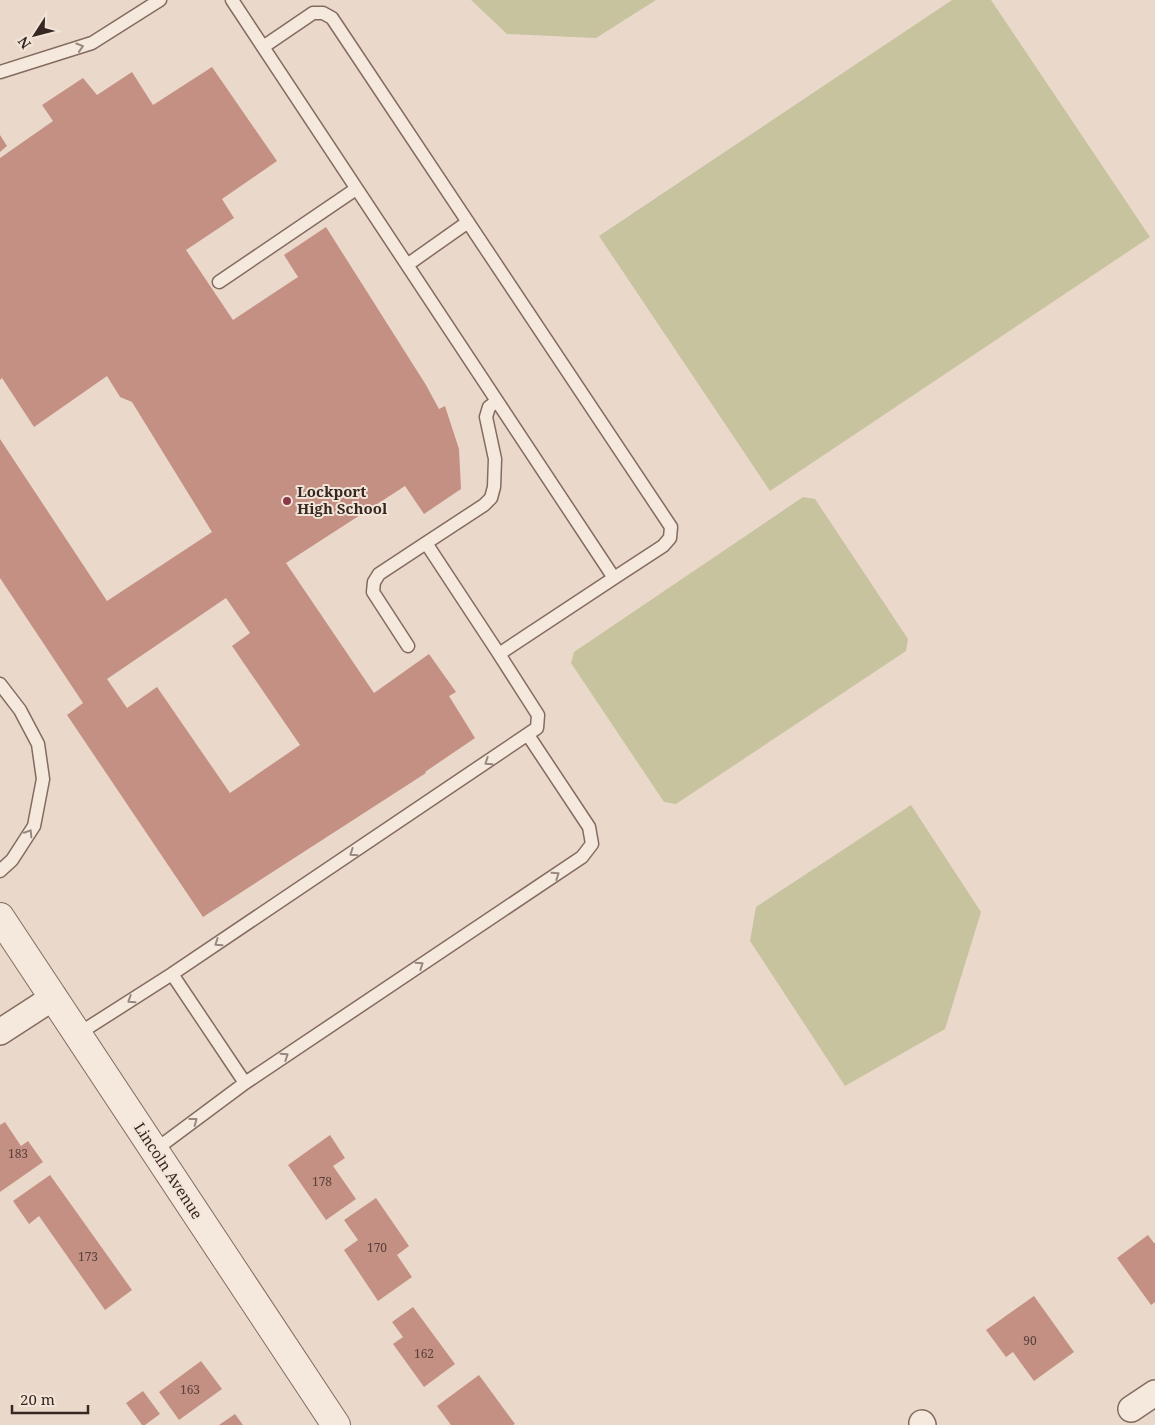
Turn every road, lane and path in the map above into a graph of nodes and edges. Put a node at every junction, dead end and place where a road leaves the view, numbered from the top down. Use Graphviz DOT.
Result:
graph roads {
  1 [pos="160,0"];
  2 [pos="232,0"];
  3 [pos="263,47"];
  4 [pos="0,72"];
  5 [pos="356,189"];
  6 [pos="468,222"];
  7 [pos="407,265"];
  8 [pos="218,282"];
  9 [pos="497,402"];
  10 [pos="426,543"];
  11 [pos="614,578"];
  12 [pos="408,646"];
  13 [pos="499,654"];
  14 [pos="0,684"];
  15 [pos="528,735"];
  16 [pos="0,871"];
  17 [pos="0,916"];
  18 [pos="172,974"];
  19 [pos="54,997"];
  20 [pos="0,1032"];
  21 [pos="78,1034"];
  22 [pos="245,1083"];
  23 [pos="155,1150"];
  24 [pos="1155,1393"];
  25 [pos="1131,1409"];
  26 [pos="336,1425"];
  4 -- 1 [label="lane, one-way"];
  2 -- 3 [label="lane"];
  3 -- 5 [label="lane"];
  3 -- 6 [label="lane"];
  5 -- 7 [label="lane"];
  5 -- 8 [label="lane"];
  6 -- 7 [label="lane"];
  6 -- 11 [label="lane"];
  7 -- 9 [label="lane"];
  9 -- 10 [label="lane"];
  9 -- 11 [label="lane"];
  10 -- 12 [label="lane"];
  10 -- 13 [label="lane"];
  11 -- 13 [label="lane"];
  13 -- 15 [label="lane"];
  16 -- 14 [label="lane, one-way"];
  15 -- 18 [label="lane, one-way"];
  22 -- 15 [label="lane, one-way"];
  17 -- 19 [label="street, Lincoln Avenue"];
  18 -- 21 [label="lane, one-way"];
  18 -- 22 [label="lane"];
  19 -- 20 [label="street"];
  19 -- 21 [label="street, Lincoln Avenue"];
  21 -- 23 [label="street, Lincoln Avenue"];
  23 -- 22 [label="lane, one-way"];
  23 -- 26 [label="street, Lincoln Avenue"];
  24 -- 25 [label="street"];
}
